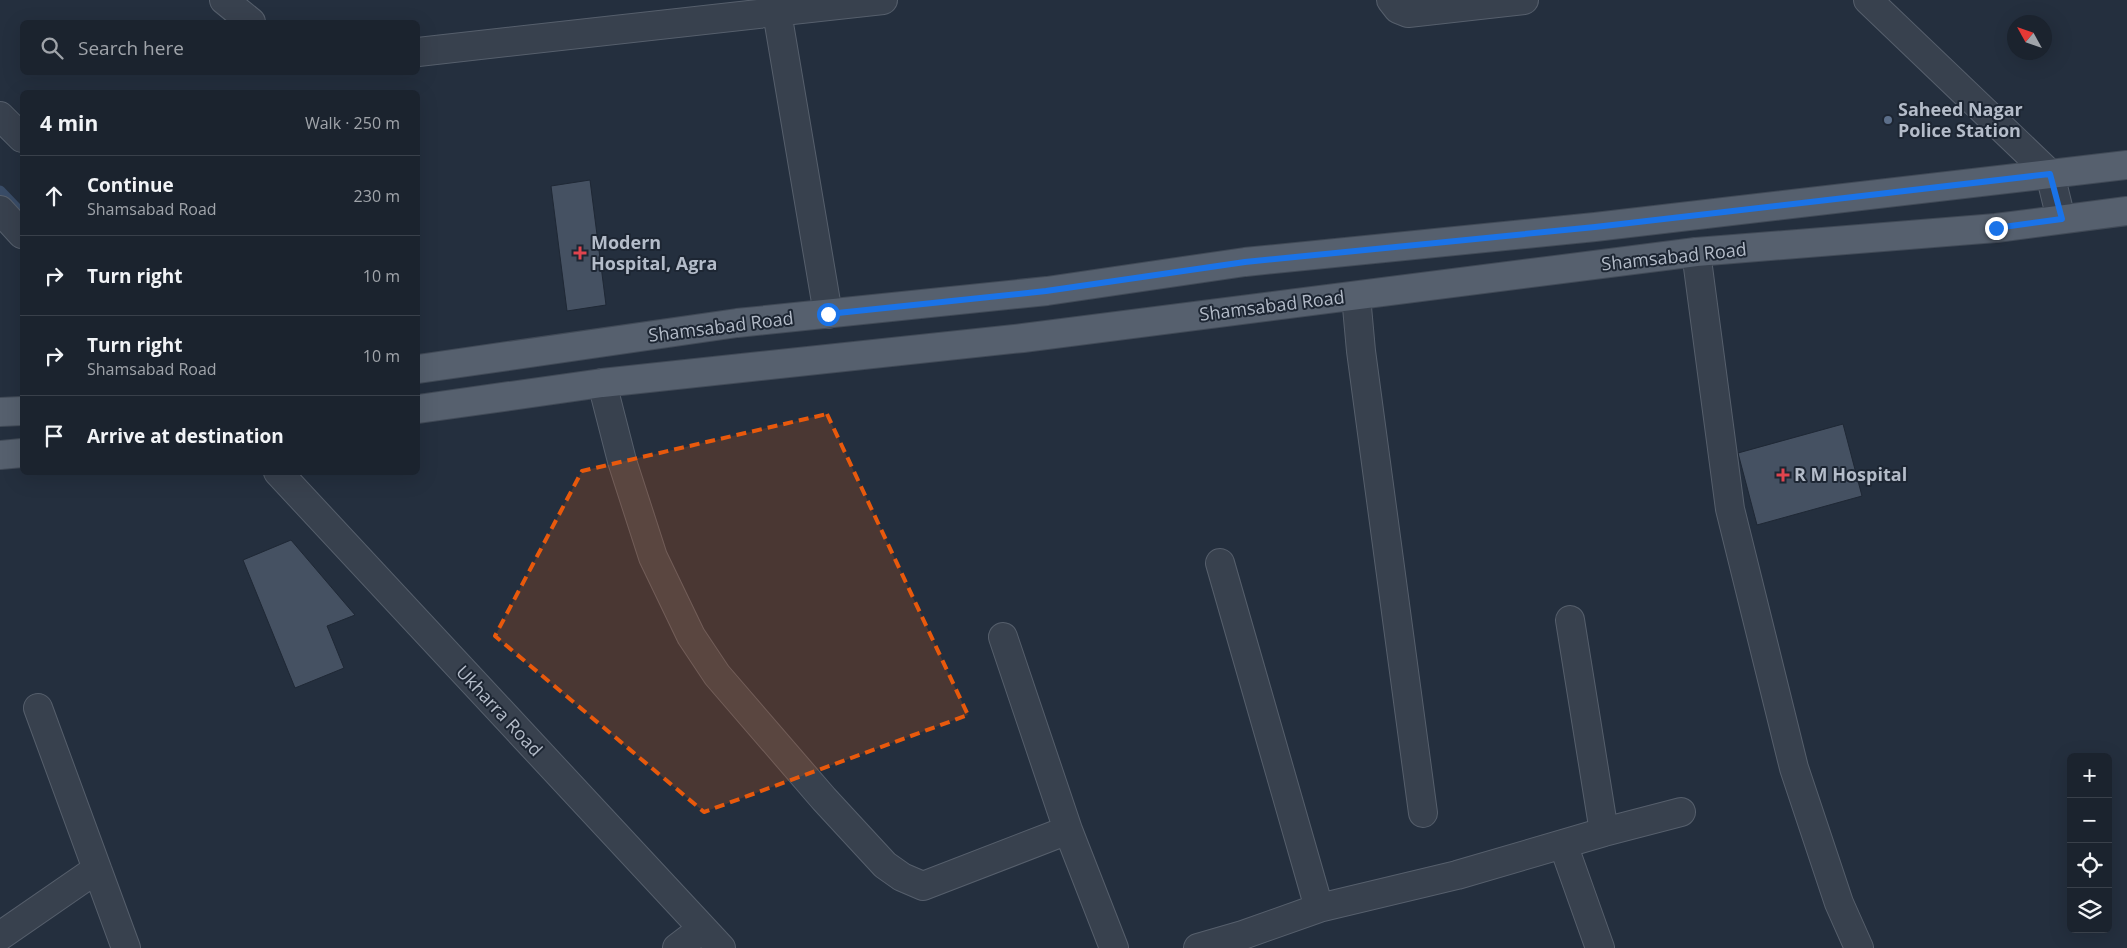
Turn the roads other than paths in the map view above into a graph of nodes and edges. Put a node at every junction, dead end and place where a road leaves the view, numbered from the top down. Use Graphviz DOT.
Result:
graph roads {
  1 [pos="224,0"];
  2 [pos="883,0"];
  3 [pos="1391,0"];
  4 [pos="1524,0"];
  5 [pos="1868,0"];
  6 [pos="777,12"];
  7 [pos="249,20"];
  8 [pos="420,52"];
  9 [pos="0,116"];
  10 [pos="20,136"];
  11 [pos="2127,165"];
  12 [pos="2050,174"];
  13 [pos="0,210"];
  14 [pos="2127,211"];
  15 [pos="2062,219"];
  16 [pos="20,232"];
  17 [pos="1696,252"];
  18 [pos="1356,296"];
  19 [pos="828,314"];
  20 [pos="420,369"];
  21 [pos="602,383"];
  22 [pos="420,409"];
  23 [pos="20,411"];
  24 [pos="0,412"];
  25 [pos="20,453"];
  26 [pos="0,455"];
  27 [pos="281,475"];
  28 [pos="1220,564"];
  29 [pos="1570,620"];
  30 [pos="1003,637"];
  31 [pos="38,708"];
  32 [pos="1681,812"];
  33 [pos="1423,813"];
  34 [pos="1068,830"];
  35 [pos="1604,832"];
  36 [pos="1563,844"];
  37 [pos="97,869"];
  38 [pos="1319,908"];
  39 [pos="702,929"];
  40 [pos="0,936"];
  41 [pos="126,948"];
  42 [pos="677,948"];
  43 [pos="721,948"];
  44 [pos="1114,948"];
  45 [pos="1198,948"];
  46 [pos="1600,948"];
  47 [pos="1859,948"];
  1 -- 7 [label="street"];
  2 -- 6 [label="street"];
  3 -- 4 [label="street"];
  5 -- 12 [label="street"];
  6 -- 8 [label="street"];
  6 -- 19 [label="street"];
  9 -- 10 [label="street"];
  11 -- 12 [label="main road, Shamsabad Road"];
  12 -- 15 [label="street"];
  12 -- 19 [label="main road, Shamsabad Road"];
  13 -- 16 [label="street"];
  14 -- 15 [label="main road, Shamsabad Road"];
  15 -- 17 [label="main road, Shamsabad Road"];
  17 -- 18 [label="main road, Shamsabad Road"];
  17 -- 47 [label="street"];
  18 -- 21 [label="main road, Shamsabad Road"];
  18 -- 33 [label="street"];
  19 -- 20 [label="main road, Shamsabad Road"];
  21 -- 22 [label="main road, Shamsabad Road"];
  21 -- 34 [label="street"];
  23 -- 24 [label="main road"];
  25 -- 26 [label="main road"];
  27 -- 39 [label="street, Ukharra Road"];
  28 -- 38 [label="street"];
  29 -- 35 [label="street"];
  30 -- 34 [label="street"];
  31 -- 37 [label="street"];
  32 -- 35 [label="street"];
  34 -- 44 [label="street"];
  35 -- 36 [label="street"];
  36 -- 38 [label="street"];
  36 -- 46 [label="street"];
  37 -- 40 [label="street"];
  37 -- 41 [label="street"];
  38 -- 45 [label="street"];
  39 -- 42 [label="street"];
  39 -- 43 [label="street, Ukharra Road"];
}
